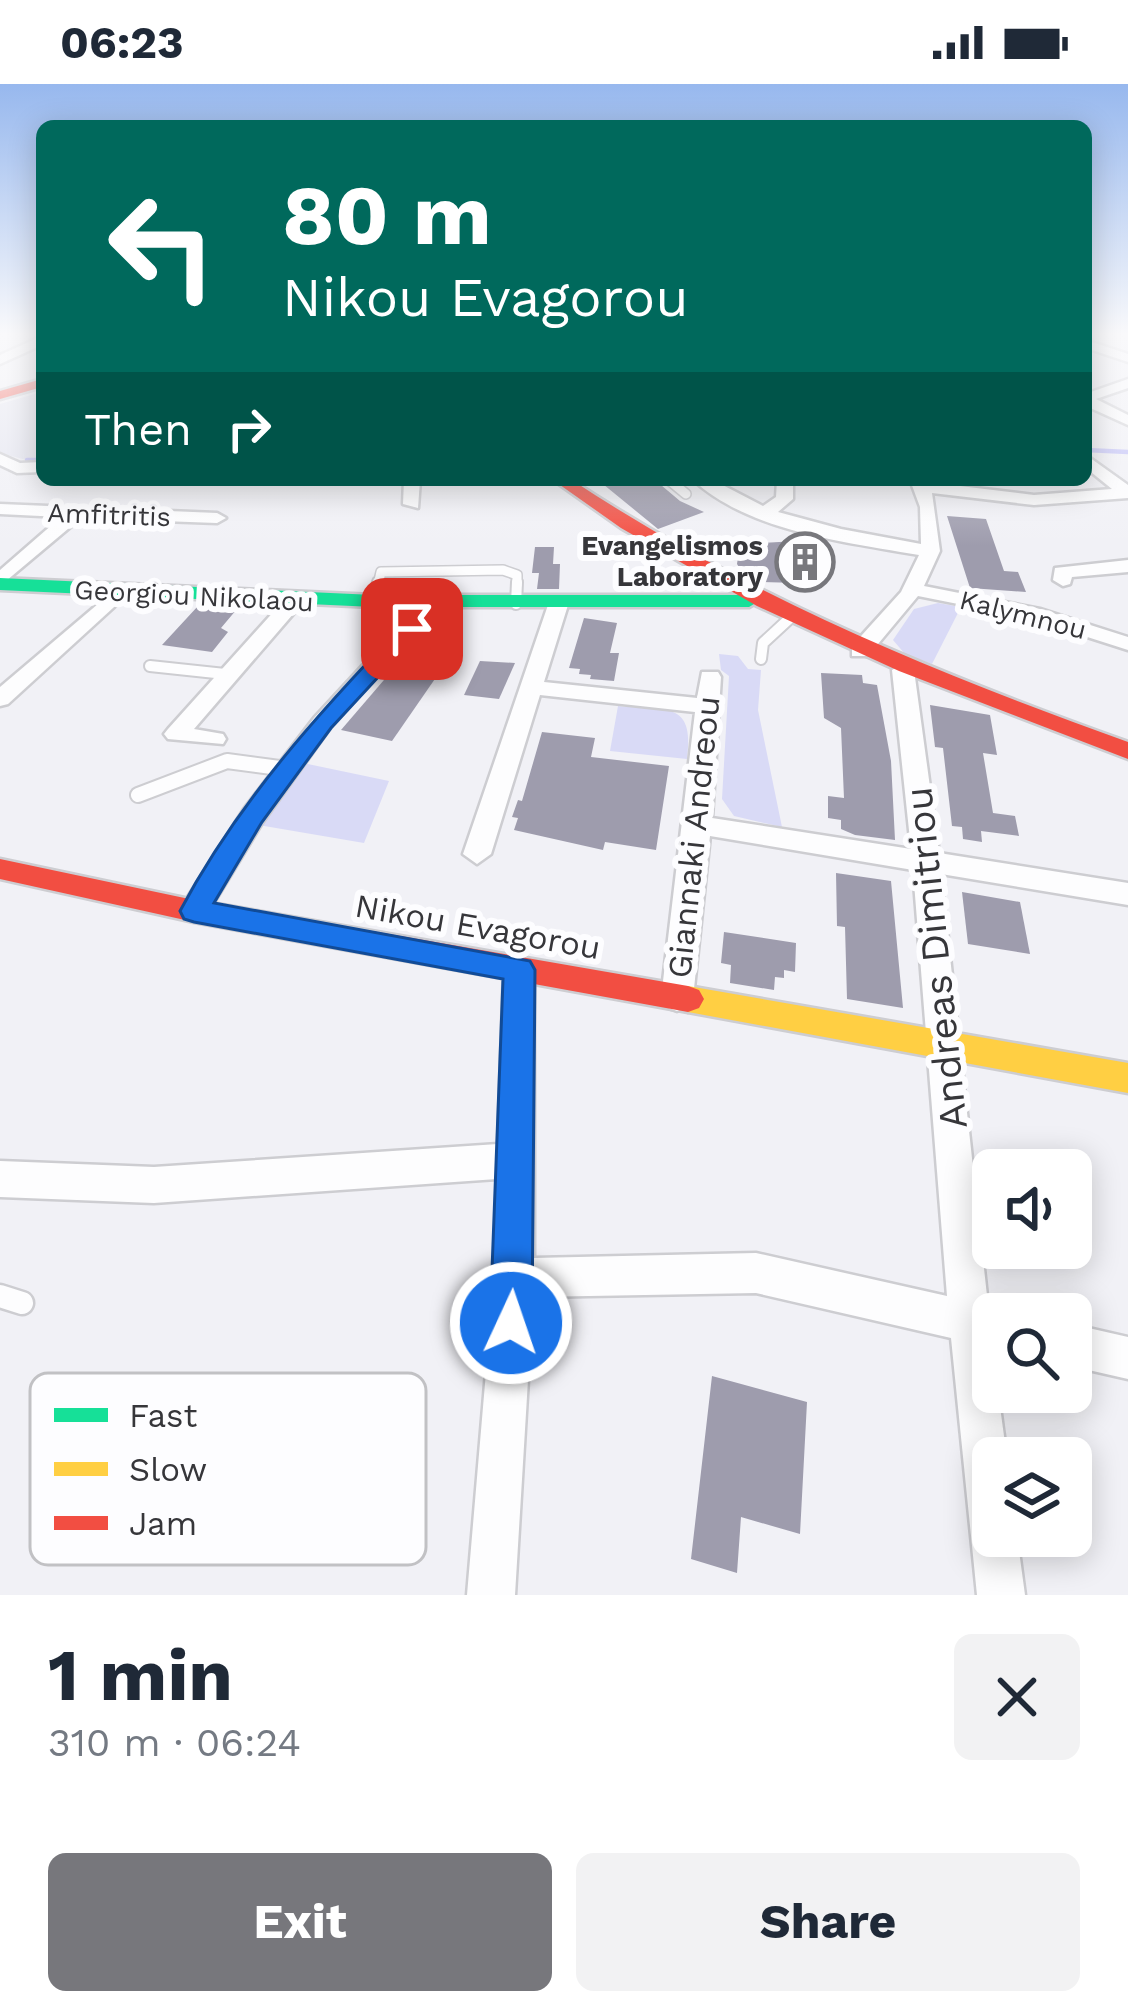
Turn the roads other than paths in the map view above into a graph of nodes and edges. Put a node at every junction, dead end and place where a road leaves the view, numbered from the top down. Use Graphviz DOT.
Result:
graph roads {
  1 [pos="1101,406"];
  2 [pos="1128,421"];
  3 [pos="8,464"];
  4 [pos="1092,464"];
  5 [pos="0,484"];
  6 [pos="412,486"];
  7 [pos="569,486"];
  8 [pos="785,486"];
  9 [pos="921,486"];
  10 [pos="940,486"];
  11 [pos="694,487"];
  12 [pos="1128,493"];
  13 [pos="412,504"];
  14 [pos="0,509"];
  15 [pos="764,513"];
  16 [pos="74,515"];
  17 [pos="218,518"];
  18 [pos="931,551"];
  19 [pos="1128,566"];
  20 [pos="1063,580"];
  21 [pos="0,582"];
  22 [pos="917,590"];
  23 [pos="118,593"];
  24 [pos="748,601"];
  25 [pos="292,602"];
  26 [pos="373,603"];
  27 [pos="430,603"];
  28 [pos="516,604"];
  29 [pos="558,605"];
  30 [pos="789,619"];
  31 [pos="1128,644"];
  32 [pos="860,652"];
  33 [pos="761,659"];
  34 [pos="150,666"];
  35 [pos="903,670"];
  36 [pos="225,674"];
  37 [pos="710,676"];
  38 [pos="534,688"];
  39 [pos="0,699"];
  40 [pos="706,706"];
  41 [pos="214,739"];
  42 [pos="1128,751"];
  43 [pos="287,769"];
  44 [pos="138,795"];
  45 [pos="698,825"];
  46 [pos="477,854"];
  47 [pos="930,866"];
  48 [pos="0,869"];
  49 [pos="1128,894"];
  50 [pos="194,911"];
  51 [pos="519,970"];
  52 [pos="677,998"];
  53 [pos="946,1044"];
  54 [pos="1128,1078"];
  55 [pos="514,1160"];
  56 [pos="0,1179"];
  57 [pos="514,1278"];
  58 [pos="976,1293"];
  59 [pos="0,1296"];
  60 [pos="22,1303"];
  61 [pos="972,1322"];
  62 [pos="1092,1350"];
  63 [pos="1128,1358"];
  64 [pos="996,1557"];
  65 [pos="491,1595"];
  66 [pos="1000,1595"];
  1 -- 2 [label="street"];
  3 -- 5 [label="street"];
  4 -- 12 [label="street"];
  6 -- 13 [label="street"];
  7 -- 24 [label="main road"];
  8 -- 15 [label="street"];
  9 -- 18 [label="street"];
  10 -- 12 [label="street"];
  11 -- 15 [label="street"];
  14 -- 16 [label="street, Amfitritis"];
  15 -- 18 [label="street"];
  16 -- 17 [label="street, Amfitritis"];
  16 -- 21 [label="street"];
  18 -- 22 [label="street"];
  19 -- 20 [label="street"];
  21 -- 23 [label="main road, Georgiou Nikolaou"];
  22 -- 31 [label="street, Kalymnou"];
  22 -- 32 [label="street"];
  23 -- 25 [label="main road, Georgiou Nikolaou"];
  23 -- 39 [label="street"];
  24 -- 29 [label="main road, Georgiou Nikolaou"];
  24 -- 30 [label="main road"];
  25 -- 26 [label="main road, Georgiou Nikolaou"];
  25 -- 36 [label="street"];
  26 -- 27 [label="main road, Georgiou Nikolaou"];
  26 -- 28 [label="lane"];
  27 -- 28 [label="main road, Georgiou Nikolaou"];
  27 -- 43 [label="street"];
  28 -- 29 [label="main road, Georgiou Nikolaou"];
  29 -- 38 [label="street"];
  30 -- 32 [label="main road"];
  30 -- 33 [label="lane"];
  32 -- 35 [label="main road"];
  34 -- 36 [label="lane"];
  35 -- 42 [label="main road"];
  35 -- 47 [label="street, Andreas Dimitriou"];
  36 -- 41 [label="street"];
  37 -- 40 [label="street, Giannaki Andreou"];
  38 -- 40 [label="street"];
  38 -- 46 [label="street"];
  40 -- 45 [label="street, Giannaki Andreou"];
  43 -- 44 [label="lane"];
  43 -- 50 [label="street"];
  45 -- 47 [label="street"];
  45 -- 52 [label="street, Giannaki Andreou"];
  47 -- 49 [label="street"];
  47 -- 53 [label="street, Andreas Dimitriou"];
  48 -- 50 [label="main road, Nikou Evagorou"];
  50 -- 51 [label="main road, Nikou Evagorou"];
  51 -- 52 [label="main road, Nikou Evagorou"];
  51 -- 55 [label="street"];
  52 -- 53 [label="main road, Nikou Evagorou"];
  53 -- 54 [label="main road, Nikou Evagorou"];
  53 -- 58 [label="street, Andreas Dimitriou"];
  55 -- 56 [label="street"];
  55 -- 57 [label="street"];
  57 -- 61 [label="street"];
  57 -- 65 [label="street"];
  59 -- 60 [label="lane"];
  62 -- 63 [label="street"];
  64 -- 66 [label="street, Andreas Dimitriou"];
}
